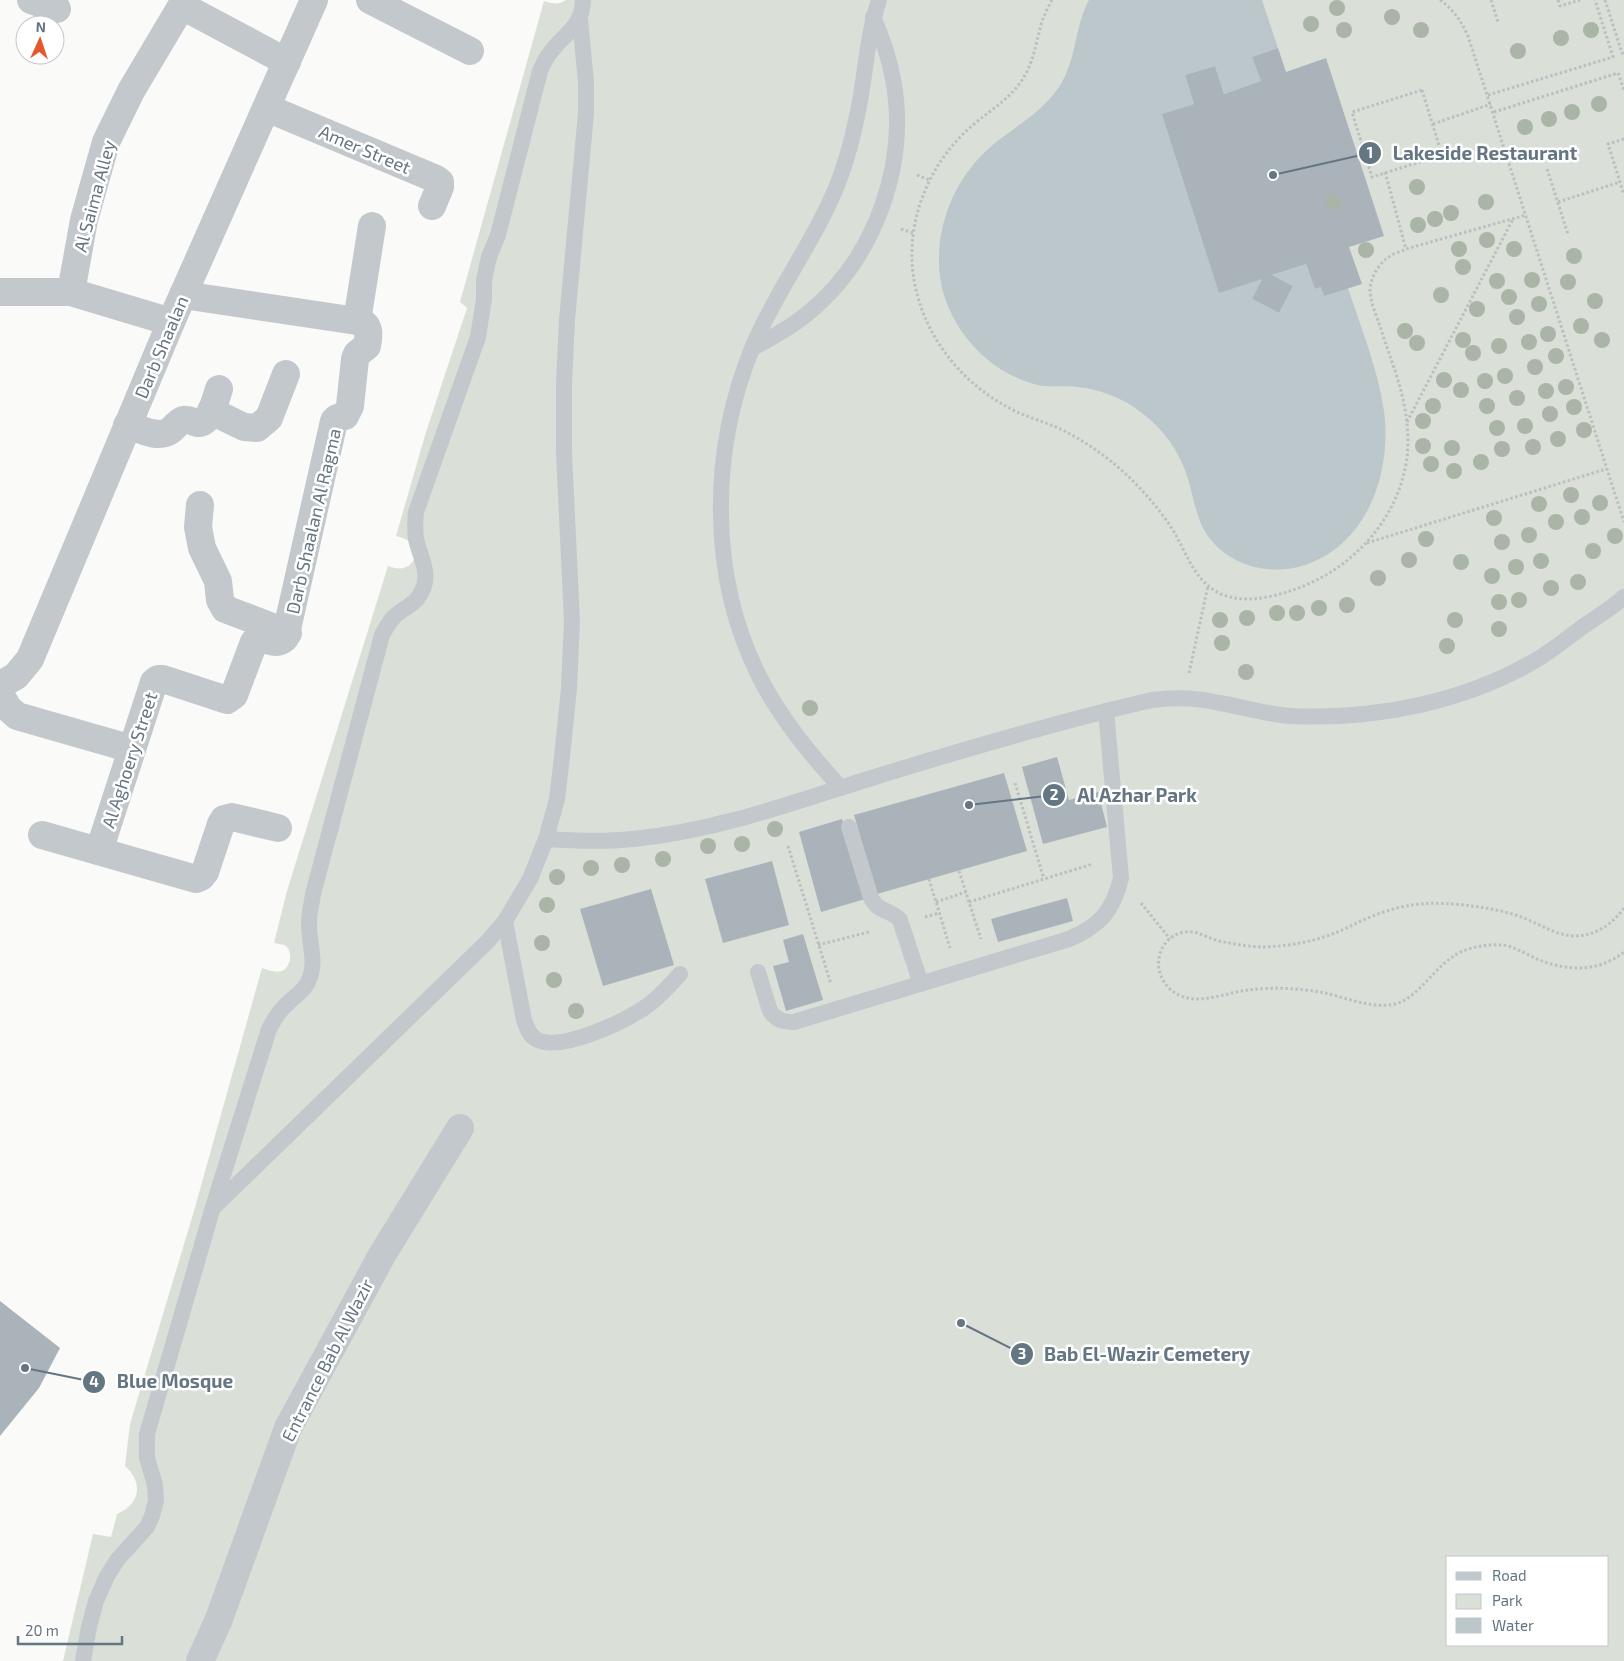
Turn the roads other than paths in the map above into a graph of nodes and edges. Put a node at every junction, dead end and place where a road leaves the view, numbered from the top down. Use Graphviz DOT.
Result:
graph roads {
  1 [pos="31,0"];
  2 [pos="314,0"];
  3 [pos="370,0"];
  4 [pos="582,0"];
  5 [pos="879,0"];
  6 [pos="183,3"];
  7 [pos="58,9"];
  8 [pos="874,17"];
  9 [pos="580,18"];
  10 [pos="470,51"];
  11 [pos="287,62"];
  12 [pos="266,108"];
  13 [pos="432,206"];
  14 [pos="372,226"];
  15 [pos="0,292"];
  16 [pos="71,292"];
  17 [pos="183,295"];
  18 [pos="358,321"];
  19 [pos="171,322"];
  20 [pos="752,348"];
  21 [pos="286,374"];
  22 [pos="127,425"];
  23 [pos="200,506"];
  24 [pos="1624,597"];
  25 [pos="288,633"];
  26 [pos="0,686"];
  27 [pos="0,694"];
  28 [pos="224,700"];
  29 [pos="1106,711"];
  30 [pos="132,749"];
  31 [pos="841,788"];
  32 [pos="849,827"];
  33 [pos="278,828"];
  34 [pos="42,835"];
  35 [pos="546,840"];
  36 [pos="99,851"];
  37 [pos="505,921"];
  38 [pos="758,972"];
  39 [pos="680,974"];
  40 [pos="921,984"];
  41 [pos="460,1128"];
  42 [pos="213,1208"];
  43 [pos="84,1661"];
  44 [pos="200,1661"];
  1 -- 7 [label="street"];
  2 -- 11 [label="street, Darb Shaalan"];
  3 -- 10 [label="street"];
  4 -- 9 [label="lane"];
  5 -- 8 [label="lane"];
  6 -- 11 [label="street"];
  6 -- 16 [label="street, Al Saima Alley"];
  8 -- 20 [label="lane"];
  8 -- 20 [label="lane"];
  9 -- 35 [label="lane"];
  9 -- 42 [label="lane"];
  11 -- 12 [label="street, Darb Shaalan"];
  12 -- 13 [label="street, Amer Street"];
  12 -- 17 [label="street, Darb Shaalan"];
  14 -- 18 [label="street"];
  15 -- 16 [label="street"];
  16 -- 19 [label="street"];
  17 -- 18 [label="street"];
  17 -- 19 [label="street, Darb Shaalan"];
  18 -- 25 [label="street, Darb Shaalan Al Ragma"];
  19 -- 22 [label="street, Darb Shaalan"];
  20 -- 31 [label="lane"];
  21 -- 22 [label="street"];
  22 -- 26 [label="street, Darb Shaalan"];
  23 -- 25 [label="street"];
  24 -- 29 [label="lane"];
  25 -- 28 [label="street, Darb Shaalan Al Ragma"];
  27 -- 30 [label="street"];
  28 -- 30 [label="street, Al Aghoery Street"];
  29 -- 31 [label="lane"];
  29 -- 40 [label="lane"];
  30 -- 36 [label="street, Al Aghoery Street"];
  31 -- 35 [label="lane"];
  32 -- 40 [label="lane"];
  33 -- 36 [label="street"];
  34 -- 36 [label="street"];
  35 -- 37 [label="lane"];
  37 -- 39 [label="lane"];
  37 -- 42 [label="lane"];
  38 -- 40 [label="lane"];
  41 -- 44 [label="street, Entrance Bab Al Wazir"];
  42 -- 43 [label="lane"];
}
